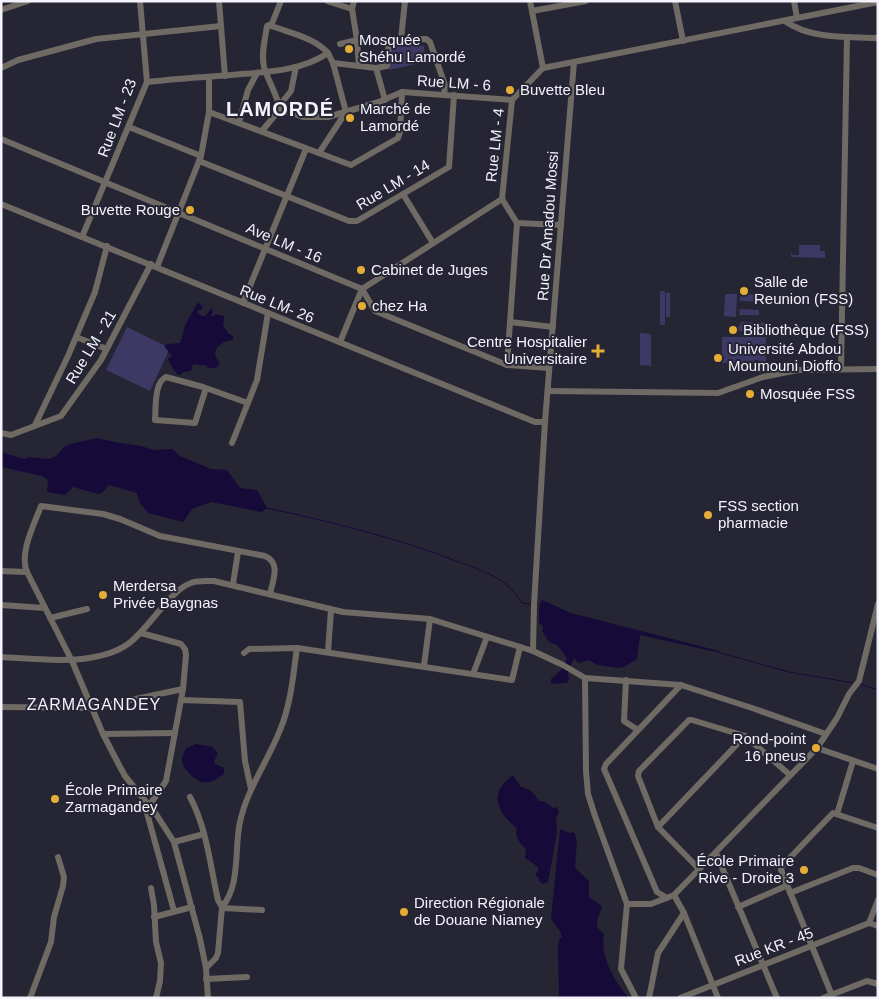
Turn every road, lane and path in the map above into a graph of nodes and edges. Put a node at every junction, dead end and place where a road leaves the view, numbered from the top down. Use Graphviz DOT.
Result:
graph roads {
  1 [pos="28,1"];
  2 [pos="140,1"];
  3 [pos="219,1"];
  4 [pos="281,1"];
  5 [pos="327,1"];
  6 [pos="354,1"];
  7 [pos="405,1"];
  8 [pos="530,1"];
  9 [pos="586,1"];
  10 [pos="675,1"];
  11 [pos="794,1"];
  12 [pos="878,2"];
  13 [pos="352,9"];
  14 [pos="1,10"];
  15 [pos="532,11"];
  16 [pos="797,18"];
  17 [pos="785,21"];
  18 [pos="221,26"];
  19 [pos="271,26"];
  20 [pos="143,34"];
  21 [pos="847,37"];
  22 [pos="401,38"];
  23 [pos="878,38"];
  24 [pos="389,39"];
  25 [pos="357,40"];
  26 [pos="683,41"];
  27 [pos="340,44"];
  28 [pos="328,53"];
  29 [pos="574,62"];
  30 [pos="333,63"];
  31 [pos="358,66"];
  32 [pos="296,67"];
  33 [pos="1,68"];
  34 [pos="376,68"];
  35 [pos="543,68"];
  36 [pos="266,72"];
  37 [pos="257,73"];
  38 [pos="225,76"];
  39 [pos="209,77"];
  40 [pos="146,82"];
  41 [pos="402,92"];
  42 [pos="444,95"];
  43 [pos="454,95"];
  44 [pos="386,100"];
  45 [pos="512,100"];
  46 [pos="279,108"];
  47 [pos="208,112"];
  48 [pos="346,112"];
  49 [pos="239,122"];
  50 [pos="129,127"];
  51 [pos="262,131"];
  52 [pos="1,139"];
  53 [pos="306,149"];
  54 [pos="319,153"];
  55 [pos="200,159"];
  56 [pos="104,182"];
  57 [pos="403,194"];
  58 [pos="287,196"];
  59 [pos="502,199"];
  60 [pos="1,204"];
  61 [pos="179,213"];
  62 [pos="517,223"];
  63 [pos="561,225"];
  64 [pos="82,237"];
  65 [pos="433,243"];
  66 [pos="107,246"];
  67 [pos="266,249"];
  68 [pos="154,266"];
  69 [pos="362,289"];
  70 [pos="243,304"];
  71 [pos="268,313"];
  72 [pos="510,322"];
  73 [pos="553,327"];
  74 [pos="76,337"];
  75 [pos="340,342"];
  76 [pos="107,349"];
  77 [pos="507,365"];
  78 [pos="549,368"];
  79 [pos="841,369"];
  80 [pos="878,369"];
  81 [pos="206,388"];
  82 [pos="548,391"];
  83 [pos="248,403"];
  84 [pos="545,422"];
  85 [pos="35,425"];
  86 [pos="1,433"];
  87 [pos="232,444"];
  88 [pos="238,552"];
  89 [pos="1,571"];
  90 [pos="27,572"];
  91 [pos="233,584"];
  92 [pos="270,594"];
  93 [pos="878,604"];
  94 [pos="1,606"];
  95 [pos="45,608"];
  96 [pos="87,609"];
  97 [pos="331,610"];
  98 [pos="50,618"];
  99 [pos="430,619"];
  100 [pos="141,633"];
  101 [pos="487,637"];
  102 [pos="520,647"];
  103 [pos="297,648"];
  104 [pos="533,651"];
  105 [pos="244,652"];
  106 [pos="328,652"];
  107 [pos="1,657"];
  108 [pos="72,660"];
  109 [pos="424,666"];
  110 [pos="473,674"];
  111 [pos="585,678"];
  112 [pos="626,680"];
  113 [pos="680,685"];
  114 [pos="183,689"];
  115 [pos="181,700"];
  116 [pos="1,707"];
  117 [pos="93,708"];
  118 [pos="638,730"];
  119 [pos="174,733"];
  120 [pos="103,734"];
  121 [pos="826,734"];
  122 [pos="745,736"];
  123 [pos="817,748"];
  124 [pos="853,761"];
  125 [pos="878,769"];
  126 [pos="790,775"];
  127 [pos="251,789"];
  128 [pos="190,797"];
  129 [pos="149,806"];
  130 [pos="837,814"];
  131 [pos="658,827"];
  132 [pos="878,828"];
  133 [pos="204,834"];
  134 [pos="174,842"];
  135 [pos="716,853"];
  136 [pos="58,857"];
  137 [pos="699,869"];
  138 [pos="878,875"];
  139 [pos="786,886"];
  140 [pos="151,888"];
  141 [pos="790,893"];
  142 [pos="671,897"];
  143 [pos="878,900"];
  144 [pos="627,904"];
  145 [pos="192,907"];
  146 [pos="738,907"];
  147 [pos="222,908"];
  148 [pos="262,910"];
  149 [pos="174,911"];
  150 [pos="684,913"];
  151 [pos="154,917"];
  152 [pos="869,923"];
  153 [pos="878,926"];
  154 [pos="811,946"];
  155 [pos="763,965"];
  156 [pos="206,968"];
  157 [pos="247,977"];
  158 [pos="206,978"];
  159 [pos="712,984"];
  160 [pos="878,984"];
  161 [pos="832,996"];
  162 [pos="30,998"];
  163 [pos="156,998"];
  164 [pos="208,998"];
  165 [pos="636,998"];
  166 [pos="648,998"];
  167 [pos="680,998"];
  168 [pos="718,998"];
  169 [pos="777,998"];
  170 [pos="823,998"];
  1 -- 14 [label="street"];
  2 -- 20 [label="street, Rue LM - 23"];
  3 -- 18 [label="street"];
  4 -- 19 [label="street"];
  5 -- 13 [label="street"];
  6 -- 13 [label="street"];
  7 -- 22 [label="street"];
  8 -- 15 [label="street"];
  9 -- 15 [label="street"];
  10 -- 26 [label="street"];
  11 -- 16 [label="street"];
  12 -- 16 [label="street"];
  13 -- 25 [label="street"];
  15 -- 35 [label="street"];
  16 -- 17 [label="street"];
  17 -- 21 [label="street"];
  17 -- 26 [label="street"];
  18 -- 20 [label="street"];
  18 -- 38 [label="street"];
  19 -- 28 [label="street"];
  19 -- 36 [label="street"];
  20 -- 33 [label="street"];
  20 -- 40 [label="street, Rue LM - 23"];
  21 -- 23 [label="street"];
  21 -- 79 [label="street"];
  22 -- 24 [label="street"];
  22 -- 42 [label="street"];
  24 -- 25 [label="street"];
  24 -- 34 [label="street"];
  25 -- 27 [label="street"];
  25 -- 31 [label="street"];
  26 -- 29 [label="street"];
  28 -- 30 [label="street"];
  28 -- 32 [label="street"];
  29 -- 35 [label="street"];
  29 -- 63 [label="street, Rue Dr Amadou Mossi"];
  30 -- 31 [label="street"];
  30 -- 48 [label="street"];
  31 -- 34 [label="street"];
  32 -- 36 [label="street"];
  32 -- 46 [label="street"];
  34 -- 44 [label="street"];
  35 -- 45 [label="street, Rue LM - 4"];
  36 -- 37 [label="street"];
  36 -- 46 [label="street"];
  37 -- 38 [label="street"];
  37 -- 49 [label="street"];
  38 -- 39 [label="street"];
  39 -- 40 [label="street"];
  39 -- 47 [label="street, Rue LM - 21"];
  40 -- 50 [label="street, Rue LM - 23"];
  41 -- 42 [label="street, Rue LM - 6"];
  41 -- 44 [label="street, Rue LM - 6"];
  41 -- 54 [label="street"];
  42 -- 43 [label="street, Rue LM - 6"];
  43 -- 45 [label="street, Rue LM - 6"];
  43 -- 57 [label="street, Rue LM - 14"];
  44 -- 48 [label="street, Rue LM - 6"];
  45 -- 59 [label="street, Rue LM - 4"];
  46 -- 48 [label="street, Rue LM - 6"];
  46 -- 51 [label="street"];
  47 -- 49 [label="street"];
  47 -- 55 [label="street, Rue LM - 21"];
  48 -- 54 [label="street"];
  49 -- 51 [label="street"];
  50 -- 55 [label="street, Rue LM - 14"];
  50 -- 56 [label="street, Rue LM - 23"];
  51 -- 53 [label="street"];
  52 -- 56 [label="street, Ave LM - 16"];
  53 -- 54 [label="street"];
  53 -- 58 [label="street"];
  55 -- 58 [label="street, Rue LM - 14"];
  55 -- 61 [label="street, Rue LM - 21"];
  56 -- 61 [label="street, Ave LM - 16"];
  56 -- 64 [label="street, Rue LM - 23"];
  57 -- 58 [label="street, Rue LM - 14"];
  57 -- 65 [label="street"];
  58 -- 67 [label="street"];
  59 -- 62 [label="street"];
  59 -- 65 [label="street, Rue LM - 4"];
  60 -- 64 [label="street, Rue LM- 26"];
  61 -- 67 [label="street, Ave LM - 16"];
  61 -- 68 [label="street, Rue LM - 21"];
  62 -- 63 [label="street"];
  62 -- 72 [label="street"];
  63 -- 73 [label="street, Rue Dr Amadou Mossi"];
  64 -- 66 [label="street, Rue LM- 26"];
  65 -- 69 [label="street, Rue LM - 4"];
  66 -- 68 [label="street, Rue LM- 26"];
  66 -- 74 [label="street"];
  67 -- 69 [label="street, Ave LM - 16"];
  67 -- 70 [label="street"];
  68 -- 70 [label="street, Rue LM- 26"];
  68 -- 76 [label="street, Rue LM - 21"];
  69 -- 75 [label="street"];
  69 -- 77 [label="street"];
  70 -- 71 [label="street, Rue LM- 26"];
  71 -- 75 [label="street, Rue LM- 26"];
  71 -- 83 [label="street"];
  72 -- 73 [label="street"];
  72 -- 77 [label="street"];
  73 -- 78 [label="street, Rue Dr Amadou Mossi"];
  74 -- 76 [label="street"];
  74 -- 85 [label="street"];
  75 -- 84 [label="street, Rue LM- 26"];
  76 -- 85 [label="street, Rue LM - 21"];
  77 -- 78 [label="street"];
  78 -- 82 [label="street, Rue Dr Amadou Mossi"];
  79 -- 80 [label="street"];
  79 -- 82 [label="street"];
  81 -- 81 [label="street"];
  81 -- 83 [label="street"];
  82 -- 84 [label="street, Rue Dr Amadou Mossi"];
  83 -- 87 [label="street"];
  84 -- 104 [label="street, Rue Dr Amadou Mossi"];
  85 -- 86 [label="street, Rue LM - 21"];
  88 -- 90 [label="street"];
  88 -- 91 [label="street"];
  88 -- 92 [label="street"];
  89 -- 90 [label="street"];
  90 -- 95 [label="street"];
  91 -- 92 [label="street"];
  91 -- 100 [label="street"];
  92 -- 97 [label="street"];
  93 -- 121 [label="street"];
  94 -- 95 [label="street"];
  95 -- 98 [label="street"];
  96 -- 98 [label="street"];
  97 -- 99 [label="street"];
  97 -- 106 [label="street"];
  98 -- 108 [label="street"];
  99 -- 101 [label="street"];
  99 -- 109 [label="street"];
  100 -- 108 [label="street"];
  100 -- 114 [label="street"];
  101 -- 102 [label="street"];
  101 -- 110 [label="street"];
  102 -- 104 [label="street"];
  102 -- 110 [label="street"];
  103 -- 105 [label="street"];
  103 -- 106 [label="street"];
  103 -- 127 [label="street"];
  104 -- 111 [label="street"];
  106 -- 109 [label="street"];
  107 -- 108 [label="street"];
  108 -- 117 [label="street"];
  109 -- 110 [label="street"];
  111 -- 112 [label="street"];
  111 -- 144 [label="street"];
  112 -- 113 [label="street"];
  112 -- 118 [label="street"];
  113 -- 118 [label="street"];
  113 -- 121 [label="street"];
  114 -- 115 [label="street"];
  114 -- 117 [label="street"];
  115 -- 119 [label="street"];
  115 -- 127 [label="street"];
  116 -- 117 [label="street"];
  117 -- 120 [label="street"];
  118 -- 142 [label="street"];
  119 -- 120 [label="street"];
  119 -- 129 [label="street"];
  120 -- 129 [label="street"];
  121 -- 123 [label="street"];
  122 -- 126 [label="street"];
  122 -- 131 [label="street"];
  122 -- 131 [label="street"];
  123 -- 124 [label="street"];
  123 -- 126 [label="street"];
  124 -- 125 [label="street"];
  124 -- 130 [label="street"];
  126 -- 135 [label="street"];
  127 -- 147 [label="street"];
  128 -- 133 [label="street"];
  129 -- 134 [label="street"];
  129 -- 149 [label="street"];
  130 -- 132 [label="street"];
  130 -- 139 [label="street"];
  131 -- 137 [label="street"];
  133 -- 134 [label="street"];
  133 -- 147 [label="street"];
  134 -- 145 [label="street"];
  135 -- 137 [label="street"];
  135 -- 146 [label="street"];
  136 -- 162 [label="street"];
  137 -- 142 [label="street"];
  138 -- 141 [label="street"];
  139 -- 141 [label="street"];
  139 -- 146 [label="street"];
  140 -- 151 [label="street"];
  141 -- 154 [label="street"];
  142 -- 144 [label="street"];
  142 -- 150 [label="street"];
  143 -- 152 [label="street"];
  144 -- 165 [label="street"];
  145 -- 149 [label="street"];
  145 -- 156 [label="street"];
  146 -- 155 [label="street"];
  147 -- 148 [label="street"];
  147 -- 156 [label="street"];
  149 -- 151 [label="street"];
  150 -- 159 [label="street"];
  150 -- 166 [label="street"];
  151 -- 163 [label="street"];
  152 -- 153 [label="street"];
  152 -- 154 [label="street, Rue KR - 45"];
  154 -- 155 [label="street, Rue KR - 45"];
  154 -- 161 [label="street"];
  155 -- 159 [label="street, Rue KR - 45"];
  155 -- 169 [label="street"];
  156 -- 158 [label="street"];
  157 -- 158 [label="street"];
  158 -- 164 [label="street"];
  159 -- 167 [label="street, Rue KR - 45"];
  159 -- 168 [label="street"];
  160 -- 161 [label="street"];
  161 -- 170 [label="street"];
}
